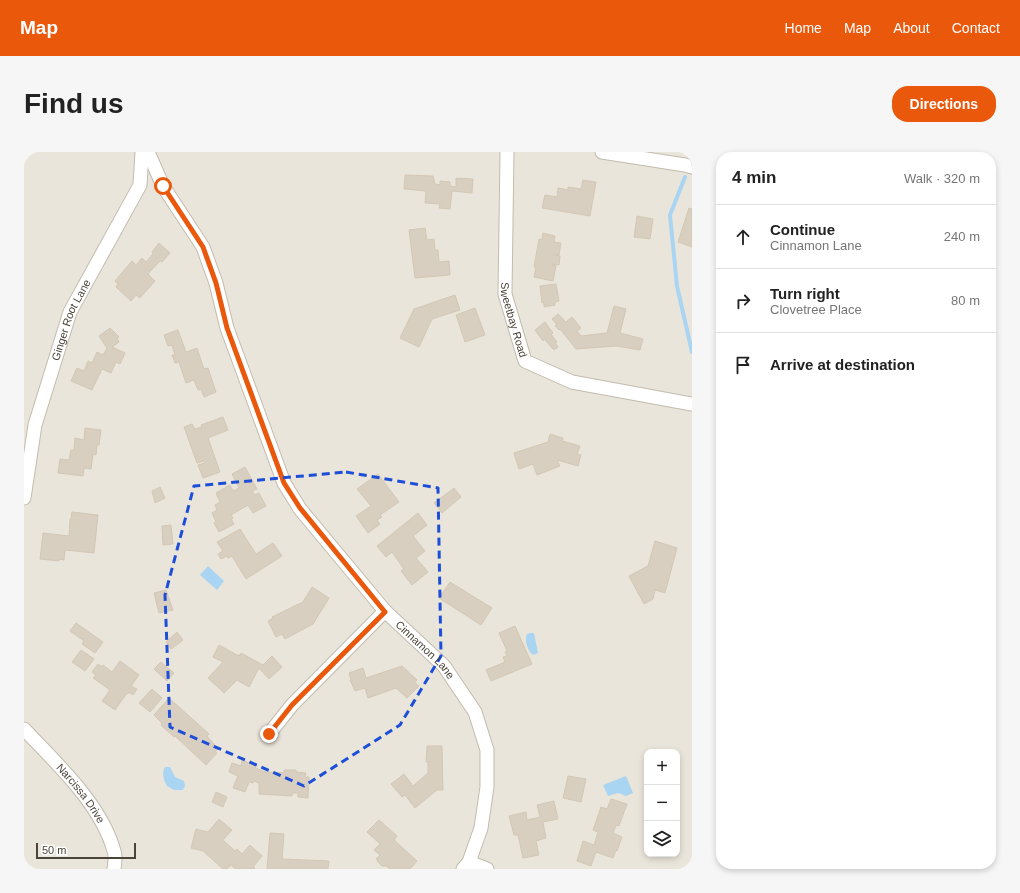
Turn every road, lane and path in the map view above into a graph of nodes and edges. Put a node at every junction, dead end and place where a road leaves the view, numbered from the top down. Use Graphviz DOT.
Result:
graph roads {
  1 [pos="142,152"];
  2 [pos="148,152"];
  3 [pos="507,152"];
  4 [pos="602,152"];
  5 [pos="692,168"];
  6 [pos="692,404"];
  7 [pos="24,498"];
  8 [pos="385,612"];
  9 [pos="24,729"];
  10 [pos="269,734"];
  11 [pos="466,865"];
  12 [pos="114,869"];
  13 [pos="487,869"];
  1 -- 7 [label="street, Ginger Root Lane"];
  2 -- 8 [label="street, Cinnamon Lane"];
  3 -- 6 [label="street, Sweetbay Road"];
  4 -- 5 [label="street"];
  8 -- 10 [label="street"];
  8 -- 11 [label="street, Cinnamon Lane"];
  9 -- 12 [label="street, Narcissa Drive"];
  11 -- 13 [label="street"];
}
